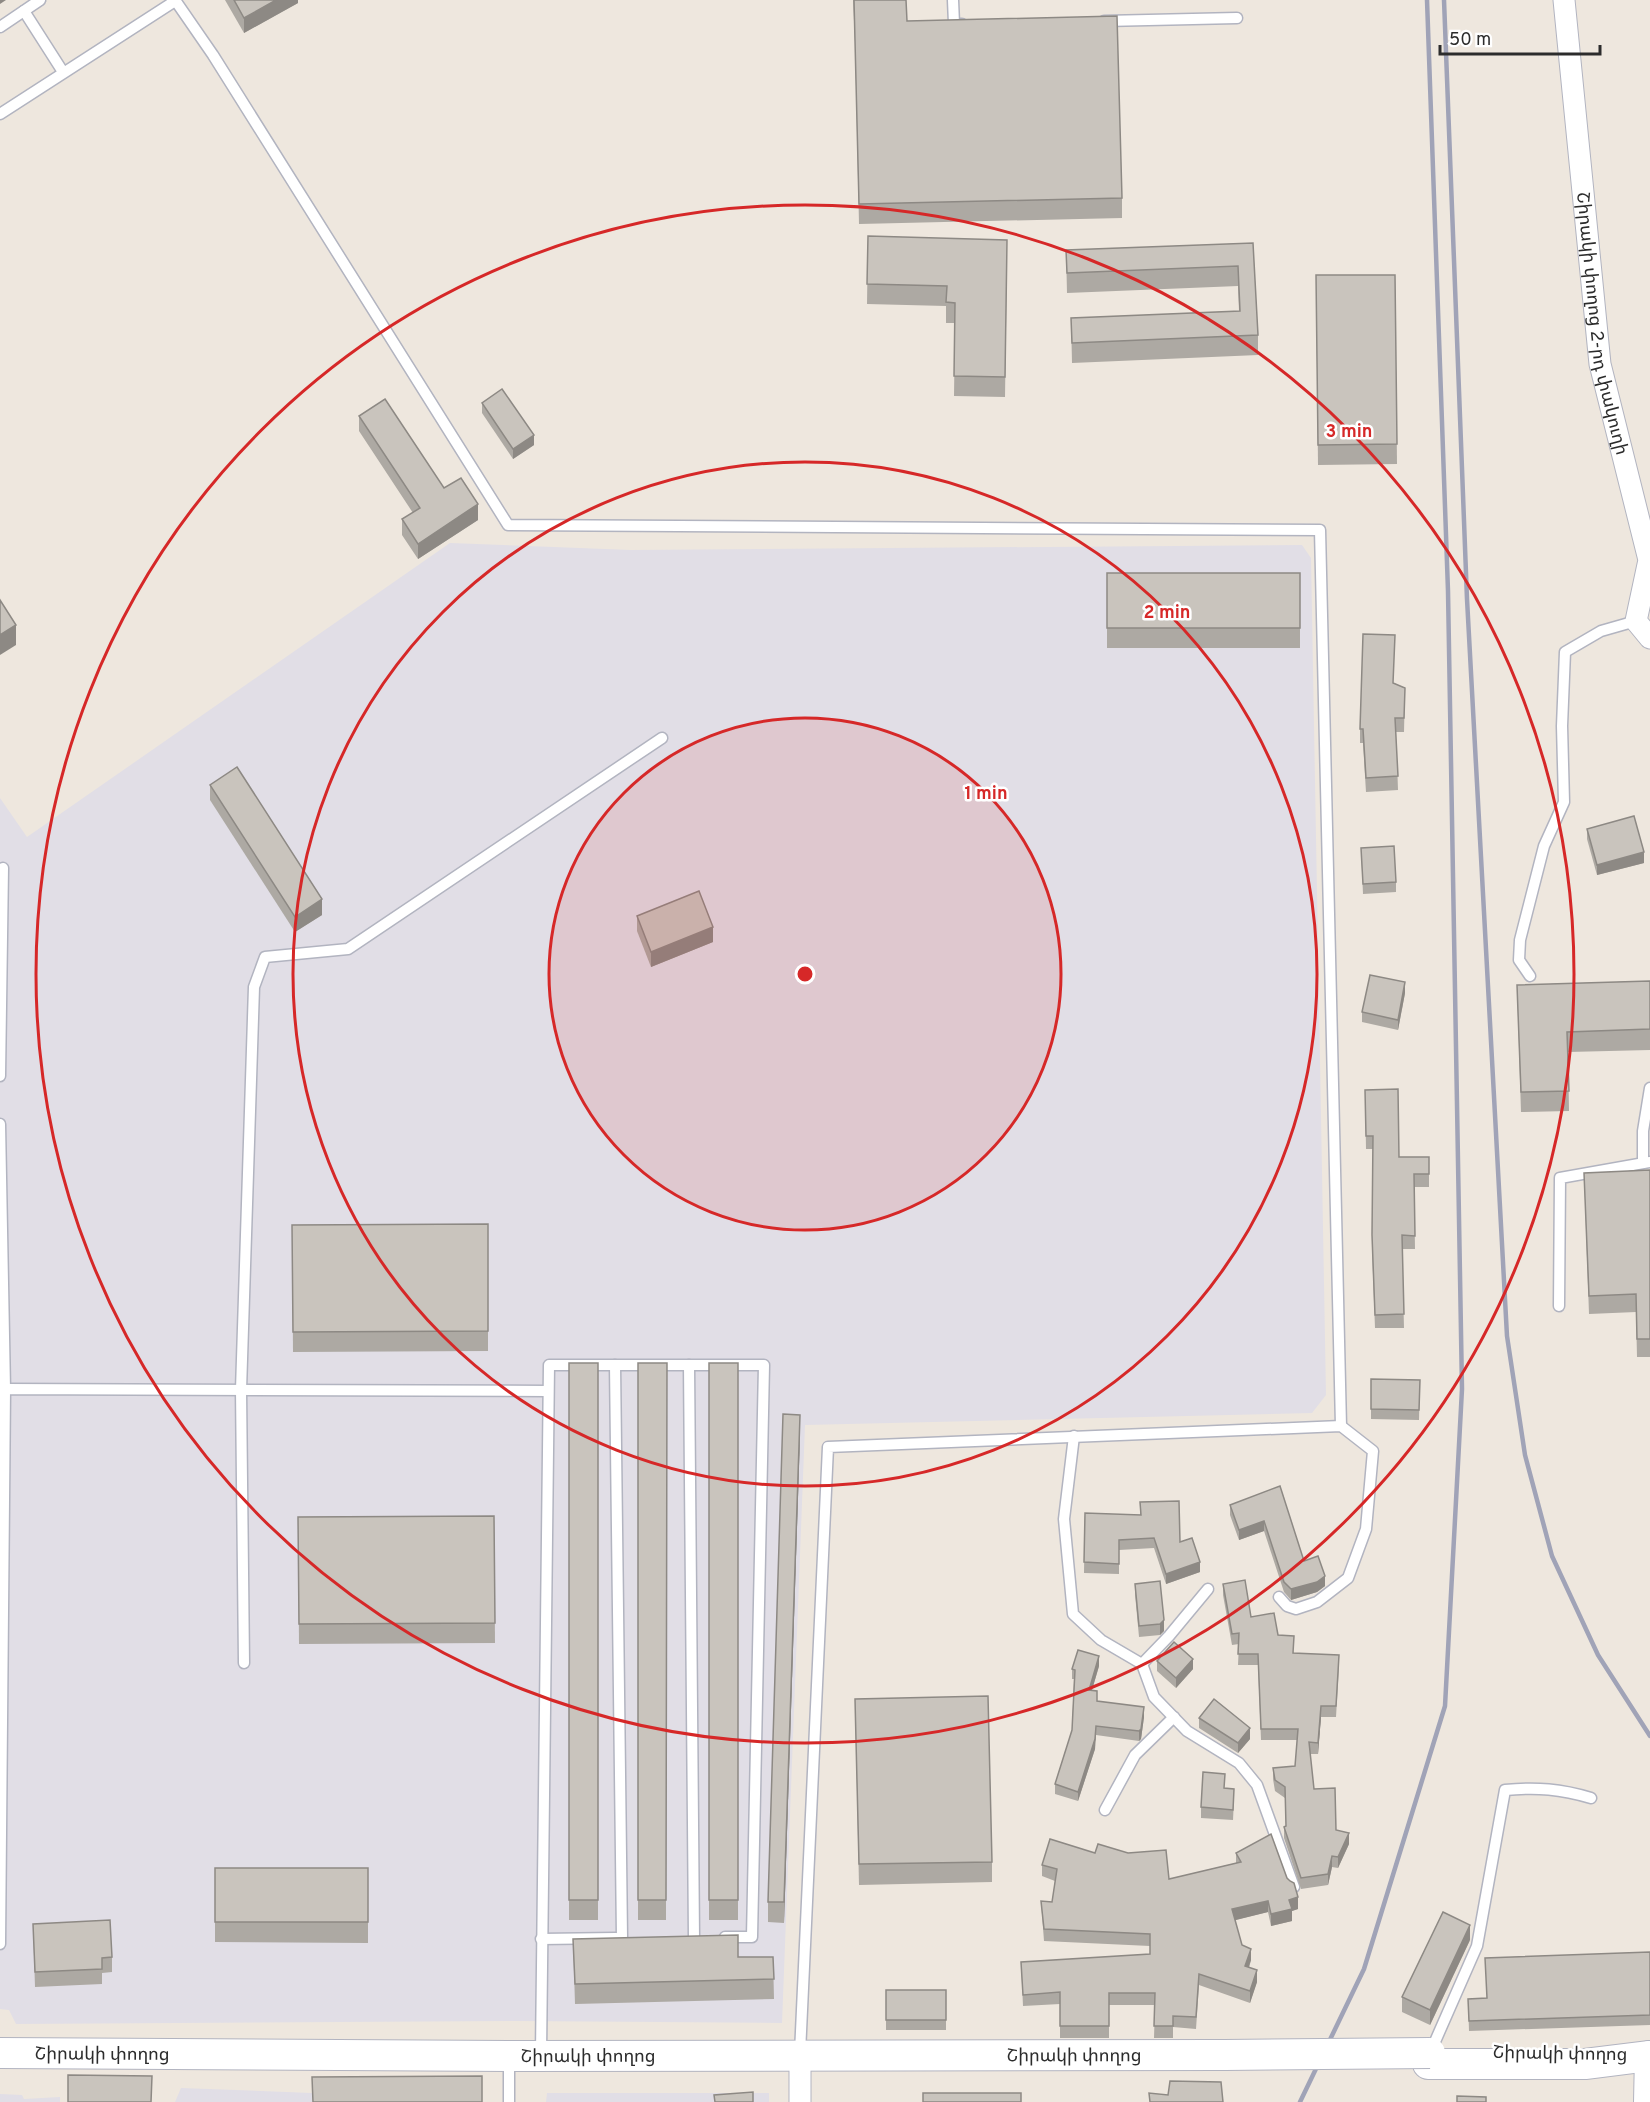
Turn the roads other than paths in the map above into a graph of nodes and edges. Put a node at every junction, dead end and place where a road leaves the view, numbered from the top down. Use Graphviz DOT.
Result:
graph roads {
  1 [pos="40,0"];
  2 [pos="175,0"];
  3 [pos="953,0"];
  4 [pos="1564,0"];
  5 [pos="24,11"];
  6 [pos="1238,18"];
  7 [pos="1096,21"];
  8 [pos="978,24"];
  9 [pos="0,27"];
  10 [pos="63,72"];
  11 [pos="0,114"];
  12 [pos="1636,621"];
  13 [pos="1650,638"];
  14 [pos="662,738"];
  15 [pos="0,870"];
  16 [pos="1530,976"];
  17 [pos="0,1076"];
  18 [pos="1650,1088"];
  19 [pos="0,1124"];
  20 [pos="1647,1162"];
  21 [pos="1559,1306"];
  22 [pos="615,1365"];
  23 [pos="689,1365"];
  24 [pos="2,1390"];
  25 [pos="241,1390"];
  26 [pos="548,1390"];
  27 [pos="1341,1426"];
  28 [pos="1074,1436"];
  29 [pos="1208,1589"];
  30 [pos="1278,1597"];
  31 [pos="244,1663"];
  32 [pos="1142,1664"];
  33 [pos="1174,1717"];
  34 [pos="1591,1798"];
  35 [pos="1105,1810"];
  36 [pos="1294,1887"];
  37 [pos="706,1937"];
  38 [pos="717,1937"];
  39 [pos="541,1939"];
  40 [pos="0,1944"];
  41 [pos="0,2053"];
  42 [pos="1650,2056"];
  43 [pos="1429,2058"];
  44 [pos="541,2060"];
  45 [pos="800,2060"];
  46 [pos="509,2061"];
  47 [pos="0,2066"];
  48 [pos="508,2102"];
  49 [pos="800,2102"];
  50 [pos="1649,2102"];
  1 -- 5 [label="lane"];
  2 -- 10 [label="lane"];
  2 -- 27 [label="lane"];
  3 -- 8 [label="lane"];
  4 -- 12 [label="street, Շիրակի փողոց 2-րդ փակուղի"];
  5 -- 9 [label="lane"];
  5 -- 10 [label="lane"];
  6 -- 7 [label="lane"];
  10 -- 11 [label="lane"];
  12 -- 13 [label="street"];
  12 -- 16 [label="lane"];
  14 -- 25 [label="lane"];
  15 -- 17 [label="lane"];
  18 -- 20 [label="lane"];
  19 -- 24 [label="lane"];
  20 -- 21 [label="lane"];
  22 -- 23 [label="lane"];
  22 -- 26 [label="lane"];
  22 -- 39 [label="lane"];
  23 -- 37 [label="lane"];
  23 -- 38 [label="lane"];
  24 -- 25 [label="lane"];
  24 -- 40 [label="lane"];
  25 -- 26 [label="lane"];
  25 -- 31 [label="lane"];
  26 -- 39 [label="lane"];
  27 -- 28 [label="lane"];
  27 -- 30 [label="lane"];
  28 -- 32 [label="lane"];
  28 -- 45 [label="lane"];
  29 -- 32 [label="lane"];
  32 -- 33 [label="lane"];
  33 -- 35 [label="lane"];
  33 -- 36 [label="lane"];
  34 -- 43 [label="lane"];
  39 -- 44 [label="lane"];
  41 -- 46 [label="main road, Շիրակի փողոց"];
  42 -- 43 [label="main road, Շիրակի փողոց"];
  42 -- 50 [label="main road"];
  43 -- 45 [label="main road, Շիրակի փողոց, bridge"];
  44 -- 45 [label="main road, Շիրակի փողոց"];
  44 -- 46 [label="main road, Շիրակի փողոց"];
  45 -- 49 [label="street"];
  46 -- 47 [label="main road, Շիրակի փողոց"];
  46 -- 48 [label="lane"];
}
